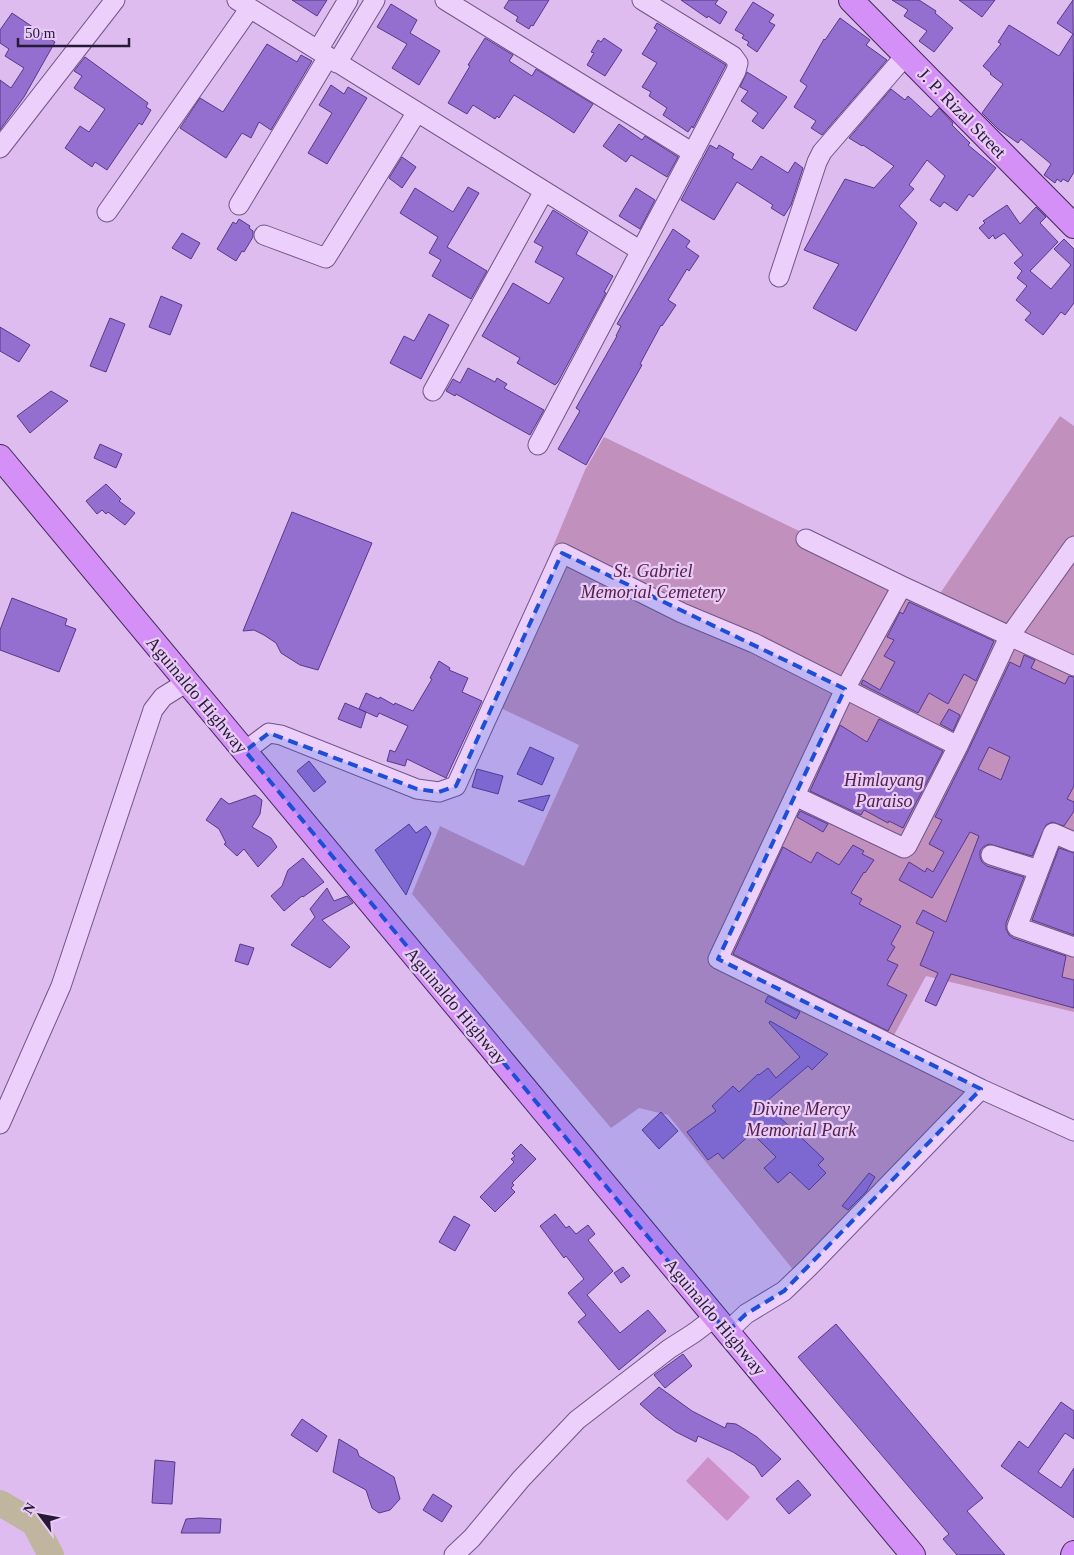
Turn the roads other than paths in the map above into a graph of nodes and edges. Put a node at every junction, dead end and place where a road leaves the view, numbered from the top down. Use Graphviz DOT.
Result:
graph roads {
  1 [pos="115,0"];
  2 [pos="348,0"];
  3 [pos="375,0"];
  4 [pos="445,0"];
  5 [pos="642,0"];
  6 [pos="851,0"];
  7 [pos="244,4"];
  8 [pos="906,54"];
  9 [pos="327,57"];
  10 [pos="417,112"];
  11 [pos="0,148"];
  12 [pos="693,153"];
  13 [pos="544,191"];
  14 [pos="239,205"];
  15 [pos="107,212"];
  16 [pos="1074,226"];
  17 [pos="264,235"];
  18 [pos="641,251"];
  19 [pos="779,277"];
  20 [pos="433,391"];
  21 [pos="538,445"];
  22 [pos="0,457"];
  23 [pos="806,539"];
  24 [pos="1074,546"];
  25 [pos="902,586"];
  26 [pos="1009,637"];
  27 [pos="1074,666"];
  28 [pos="187,682"];
  29 [pos="845,689"];
  30 [pos="958,746"];
  31 [pos="245,751"];
  32 [pos="795,796"];
  33 [pos="1074,842"];
  34 [pos="991,855"];
  35 [pos="1039,870"];
  36 [pos="1074,947"];
  37 [pos="980,1089"];
  38 [pos="0,1124"];
  39 [pos="1074,1131"];
  40 [pos="721,1325"];
  41 [pos="454,1555"];
  42 [pos="912,1555"];
  1 -- 11 [label="street"];
  2 -- 9 [label="street"];
  3 -- 9 [label="street"];
  4 -- 12 [label="street"];
  5 -- 12 [label="street"];
  6 -- 8 [label="main road, J. P. Rizal Street"];
  7 -- 9 [label="street"];
  7 -- 15 [label="street"];
  8 -- 16 [label="main road, J. P. Rizal Street"];
  8 -- 19 [label="street"];
  9 -- 10 [label="street"];
  9 -- 14 [label="street"];
  10 -- 13 [label="street"];
  10 -- 17 [label="street"];
  12 -- 18 [label="street"];
  13 -- 18 [label="street"];
  13 -- 20 [label="street"];
  18 -- 21 [label="street"];
  22 -- 28 [label="main road, Aguinaldo Highway"];
  23 -- 25 [label="street"];
  24 -- 26 [label="street"];
  25 -- 26 [label="street"];
  25 -- 29 [label="street"];
  26 -- 27 [label="street"];
  26 -- 30 [label="street"];
  28 -- 31 [label="main road, Aguinaldo Highway"];
  28 -- 38 [label="street"];
  29 -- 30 [label="street"];
  29 -- 31 [label="street"];
  29 -- 32 [label="street"];
  30 -- 32 [label="street"];
  31 -- 40 [label="main road, Aguinaldo Highway"];
  32 -- 37 [label="street"];
  33 -- 35 [label="street"];
  34 -- 35 [label="street"];
  35 -- 36 [label="street"];
  37 -- 39 [label="street"];
  37 -- 40 [label="street"];
  40 -- 41 [label="street"];
  40 -- 42 [label="main road, Aguinaldo Highway"];
}
